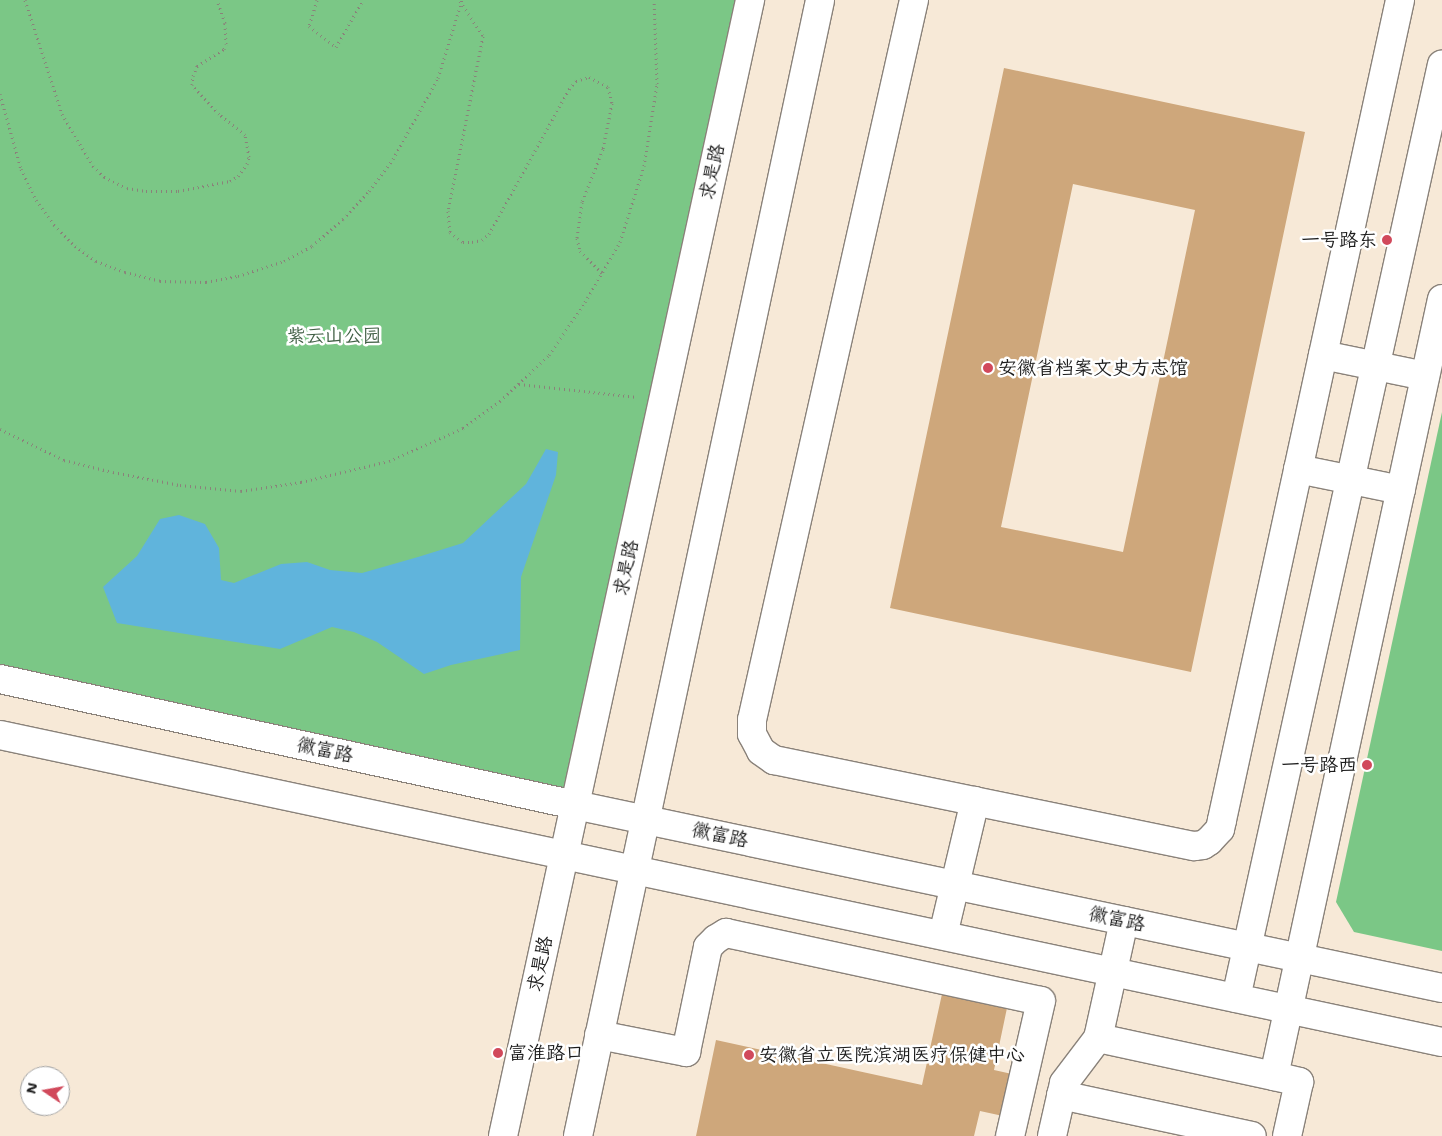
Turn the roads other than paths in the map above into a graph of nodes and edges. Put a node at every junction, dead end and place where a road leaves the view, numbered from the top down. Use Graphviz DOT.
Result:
graph roads {
  1 [pos="750,0"];
  2 [pos="820,0"];
  3 [pos="914,0"];
  4 [pos="1400,0"];
  5 [pos="1442,64"];
  6 [pos="1442,299"];
  7 [pos="1323,355"];
  8 [pos="1375,366"];
  9 [pos="1425,376"];
  10 [pos="1298,469"];
  11 [pos="1350,480"];
  12 [pos="1401,490"];
  13 [pos="0,678"];
  14 [pos="0,735"];
  15 [pos="975,801"];
  16 [pos="574,805"];
  17 [pos="645,820"];
  18 [pos="564,855"];
  19 [pos="635,870"];
  20 [pos="955,885"];
  21 [pos="874,921"];
  22 [pos="1124,921"];
  23 [pos="943,935"];
  24 [pos="1248,947"];
  25 [pos="1300,958"];
  26 [pos="864,963"];
  27 [pos="1112,971"];
  28 [pos="1442,988"];
  29 [pos="1236,998"];
  30 [pos="1289,1009"];
  31 [pos="599,1035"];
  32 [pos="1098,1038"];
  33 [pos="1442,1042"];
  34 [pos="1274,1076"];
  35 [pos="1061,1095"];
  36 [pos="1191,1129"];
  37 [pos="503,1136"];
  38 [pos="578,1136"];
  39 [pos="1010,1136"];
  40 [pos="1052,1136"];
  41 [pos="1252,1136"];
  42 [pos="1287,1136"];
  1 -- 16 [label="street, 求是路"];
  2 -- 17 [label="street"];
  3 -- 15 [label="street"];
  4 -- 7 [label="street"];
  5 -- 8 [label="street"];
  6 -- 9 [label="street"];
  7 -- 8 [label="street"];
  7 -- 10 [label="street"];
  8 -- 9 [label="street"];
  8 -- 11 [label="street"];
  9 -- 12 [label="street"];
  10 -- 11 [label="street"];
  10 -- 15 [label="street"];
  11 -- 12 [label="street"];
  11 -- 24 [label="street"];
  12 -- 25 [label="street"];
  13 -- 16 [label="street, 徽富路"];
  14 -- 18 [label="street"];
  15 -- 20 [label="street"];
  16 -- 17 [label="street, 徽富路"];
  16 -- 18 [label="street, 求是路"];
  17 -- 19 [label="street"];
  17 -- 20 [label="street, 徽富路"];
  18 -- 19 [label="street"];
  18 -- 37 [label="street, 求是路"];
  19 -- 21 [label="street"];
  19 -- 31 [label="street"];
  20 -- 22 [label="street, 徽富路"];
  20 -- 23 [label="street"];
  21 -- 23 [label="street"];
  21 -- 26 [label="street"];
  22 -- 24 [label="street, 徽富路"];
  22 -- 27 [label="street"];
  23 -- 27 [label="street"];
  24 -- 25 [label="street, 徽富路"];
  24 -- 29 [label="street"];
  25 -- 28 [label="street, 徽富路"];
  25 -- 30 [label="street"];
  26 -- 31 [label="street"];
  26 -- 39 [label="street"];
  27 -- 29 [label="street"];
  27 -- 32 [label="street"];
  29 -- 30 [label="street"];
  30 -- 33 [label="street"];
  30 -- 34 [label="street"];
  31 -- 38 [label="street"];
  32 -- 34 [label="street"];
  32 -- 35 [label="street"];
  34 -- 42 [label="street"];
  35 -- 36 [label="street"];
  35 -- 40 [label="street"];
  36 -- 41 [label="street"];
}
